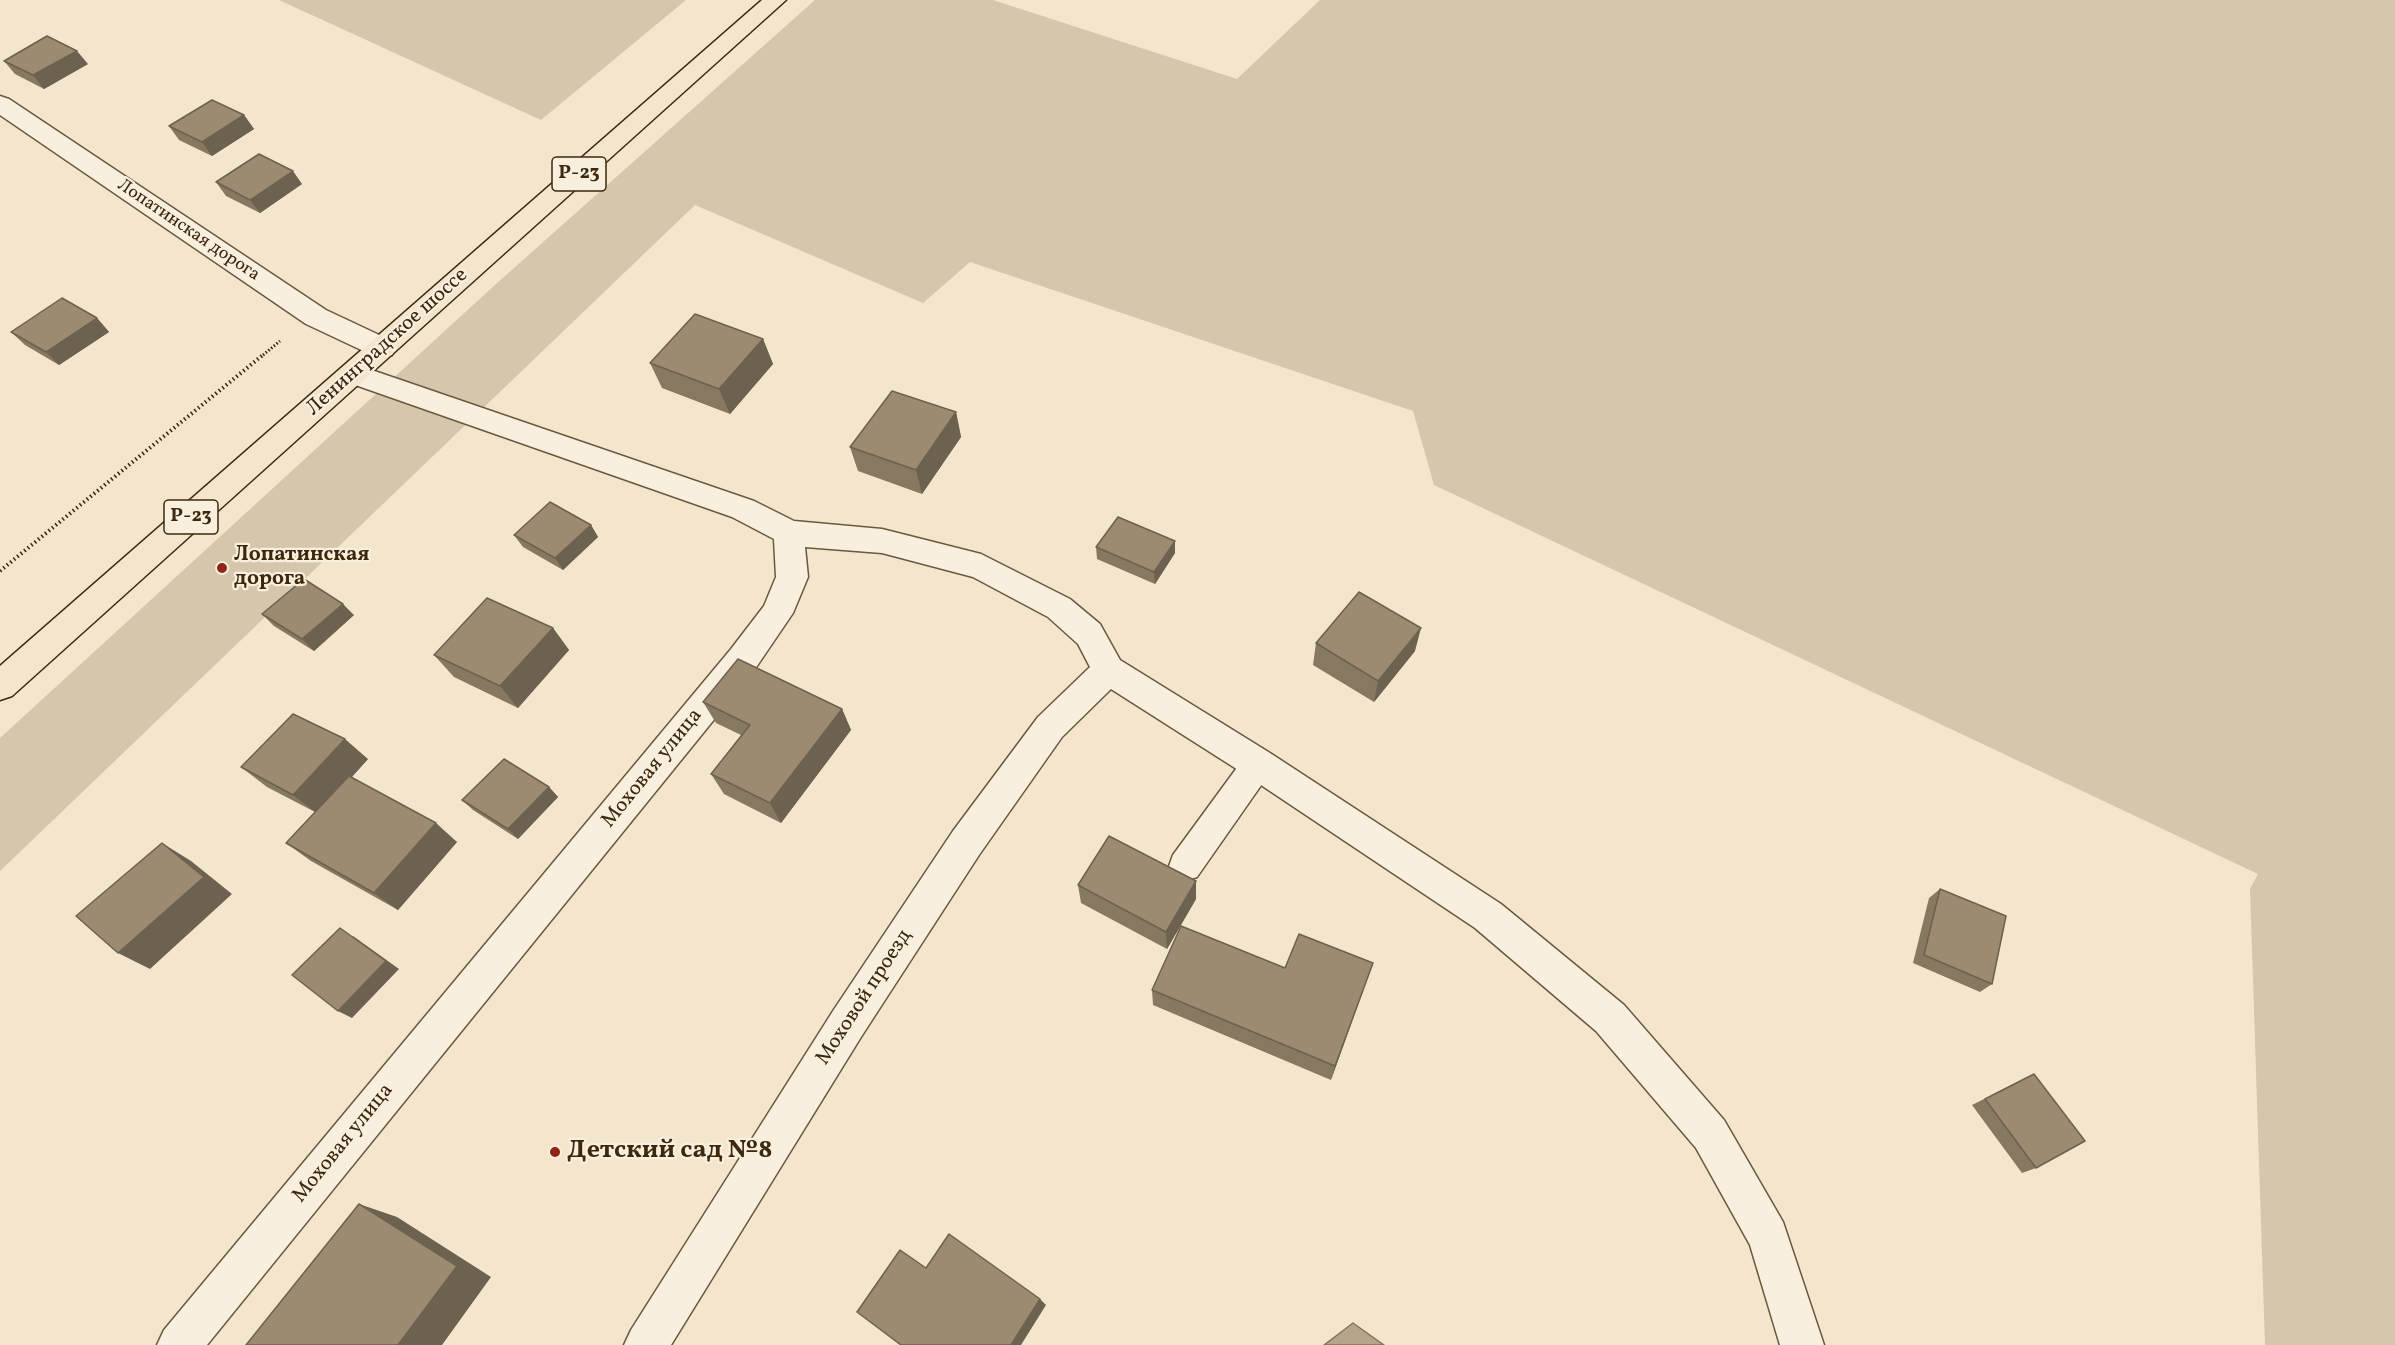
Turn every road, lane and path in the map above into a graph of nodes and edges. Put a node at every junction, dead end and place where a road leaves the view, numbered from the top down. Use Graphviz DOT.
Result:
graph roads {
  1 [pos="776,0"];
  2 [pos="0,104"];
  3 [pos="316,317"];
  4 [pos="382,348"];
  5 [pos="354,374"];
  6 [pos="789,533"];
  7 [pos="0,571"];
  8 [pos="1108,670"];
  9 [pos="0,686"];
  10 [pos="1258,764"];
  11 [pos="1185,866"];
  12 [pos="179,1345"];
  13 [pos="646,1345"];
  14 [pos="1802,1345"];
  1 -- 4 [label="highway, Ленинградское шоссе / Р-23"];
  2 -- 3 [label="street, Лопатинская дорога"];
  3 -- 4 [label="street, Лопатинская дорога"];
  3 -- 7 [label="path"];
  4 -- 5 [label="highway, Ленинградское шоссе / Р-23"];
  5 -- 6 [label="street"];
  5 -- 9 [label="highway, Ленинградское шоссе / Р-23"];
  6 -- 8 [label="street"];
  6 -- 12 [label="street, Моховая улица"];
  8 -- 10 [label="street"];
  8 -- 13 [label="street, Моховой проезд"];
  10 -- 11 [label="lane"];
  10 -- 14 [label="street"];
}
